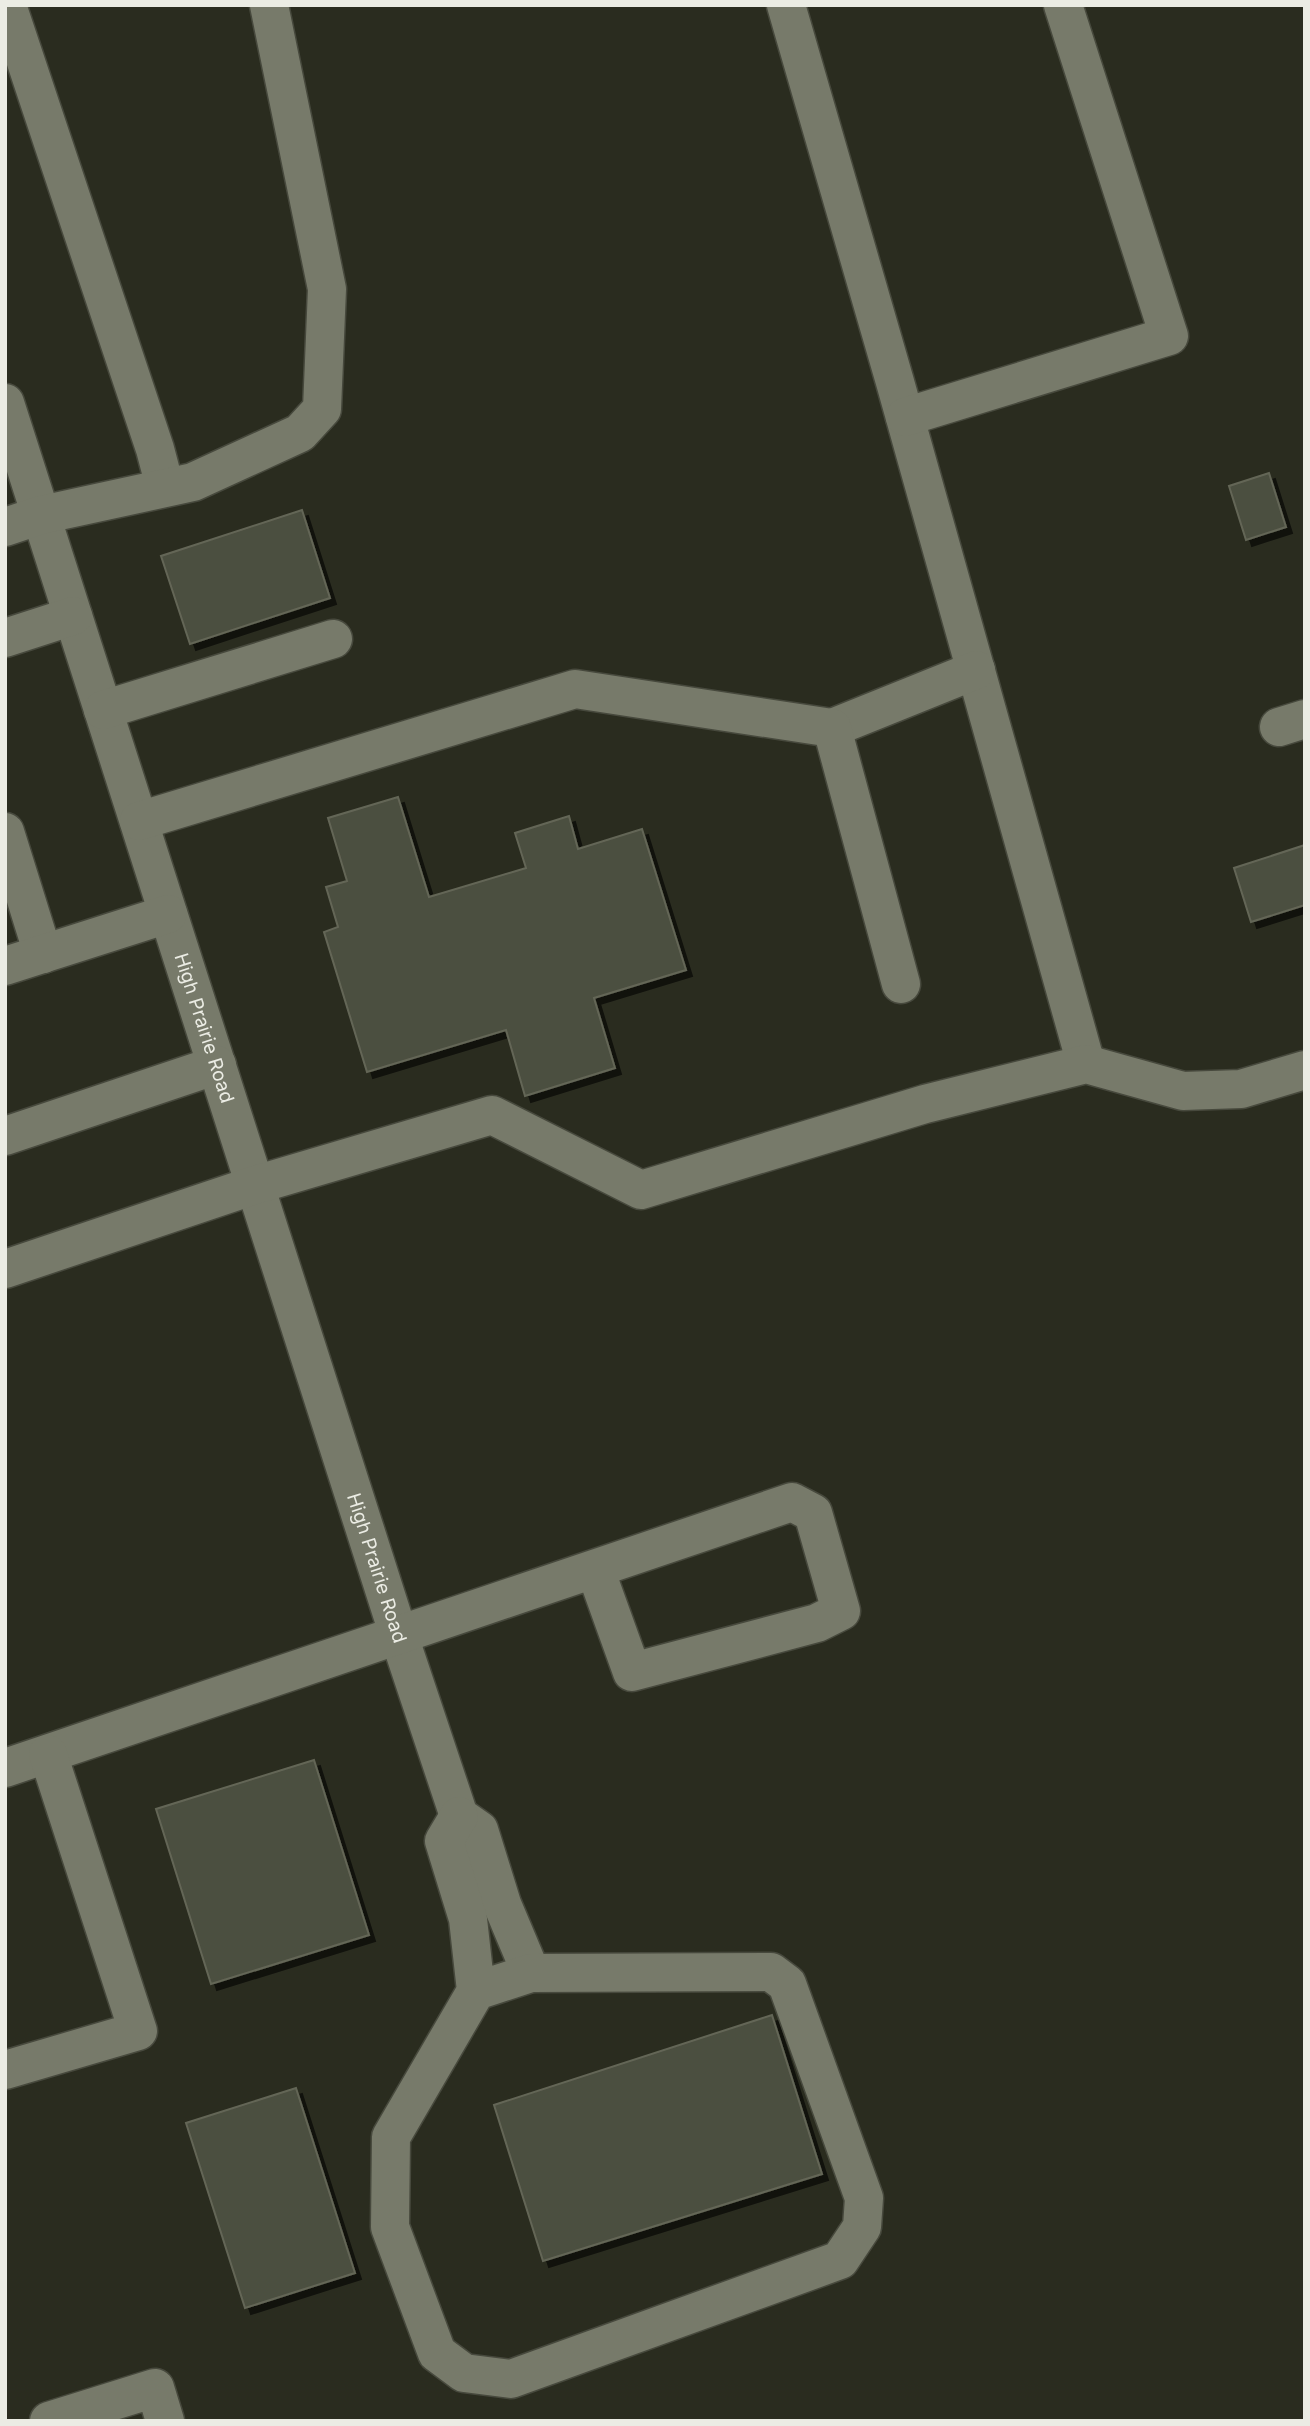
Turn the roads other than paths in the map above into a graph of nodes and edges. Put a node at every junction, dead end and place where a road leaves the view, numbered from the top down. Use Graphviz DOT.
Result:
graph roads {
  1 [pos="7,5"];
  2 [pos="269,5"];
  3 [pos="786,5"];
  4 [pos="1062,5"];
  5 [pos="5,403"];
  6 [pos="905,417"];
  7 [pos="165,487"];
  8 [pos="41,515"];
  9 [pos="5,527"];
  10 [pos="73,616"];
  11 [pos="5,638"];
  12 [pos="332,639"];
  13 [pos="976,670"];
  14 [pos="103,710"];
  15 [pos="832,728"];
  16 [pos="139,821"];
  17 [pos="5,832"];
  18 [pos="169,914"];
  19 [pos="43,954"];
  20 [pos="5,966"];
  21 [pos="901,984"];
  22 [pos="1086,1064"];
  23 [pos="217,1065"];
  24 [pos="1305,1070"];
  25 [pos="5,1136"];
  26 [pos="256,1185"];
  27 [pos="5,1269"];
  28 [pos="595,1569"];
  29 [pos="402,1644"];
  30 [pos="48,1754"];
  31 [pos="5,1768"];
  32 [pos="459,1816"];
  33 [pos="531,1973"];
  34 [pos="476,1992"];
  35 [pos="5,2070"];
  36 [pos="49,2421"];
  37 [pos="165,2421"];
  1 -- 7 [label="street"];
  2 -- 7 [label="street"];
  3 -- 6 [label="street"];
  4 -- 6 [label="street"];
  5 -- 8 [label="street, High Prairie Road"];
  6 -- 13 [label="street"];
  7 -- 8 [label="street"];
  8 -- 9 [label="street"];
  8 -- 10 [label="street, High Prairie Road"];
  10 -- 11 [label="street"];
  10 -- 14 [label="street, High Prairie Road"];
  12 -- 14 [label="street"];
  13 -- 15 [label="street"];
  13 -- 22 [label="street"];
  14 -- 16 [label="street, High Prairie Road"];
  15 -- 16 [label="street"];
  15 -- 21 [label="street"];
  16 -- 18 [label="street, High Prairie Road"];
  17 -- 19 [label="street"];
  18 -- 19 [label="street"];
  18 -- 23 [label="street, High Prairie Road"];
  19 -- 20 [label="street"];
  22 -- 24 [label="street"];
  22 -- 26 [label="street"];
  23 -- 25 [label="street"];
  23 -- 26 [label="street, High Prairie Road"];
  26 -- 27 [label="street"];
  26 -- 29 [label="street, High Prairie Road"];
  28 -- 28 [label="street"];
  28 -- 29 [label="street"];
  29 -- 30 [label="street"];
  29 -- 32 [label="street, High Prairie Road"];
  30 -- 31 [label="street"];
  30 -- 35 [label="street"];
  32 -- 33 [label="street"];
  32 -- 34 [label="street"];
  33 -- 34 [label="street"];
  33 -- 34 [label="street"];
  36 -- 37 [label="street"];
}
